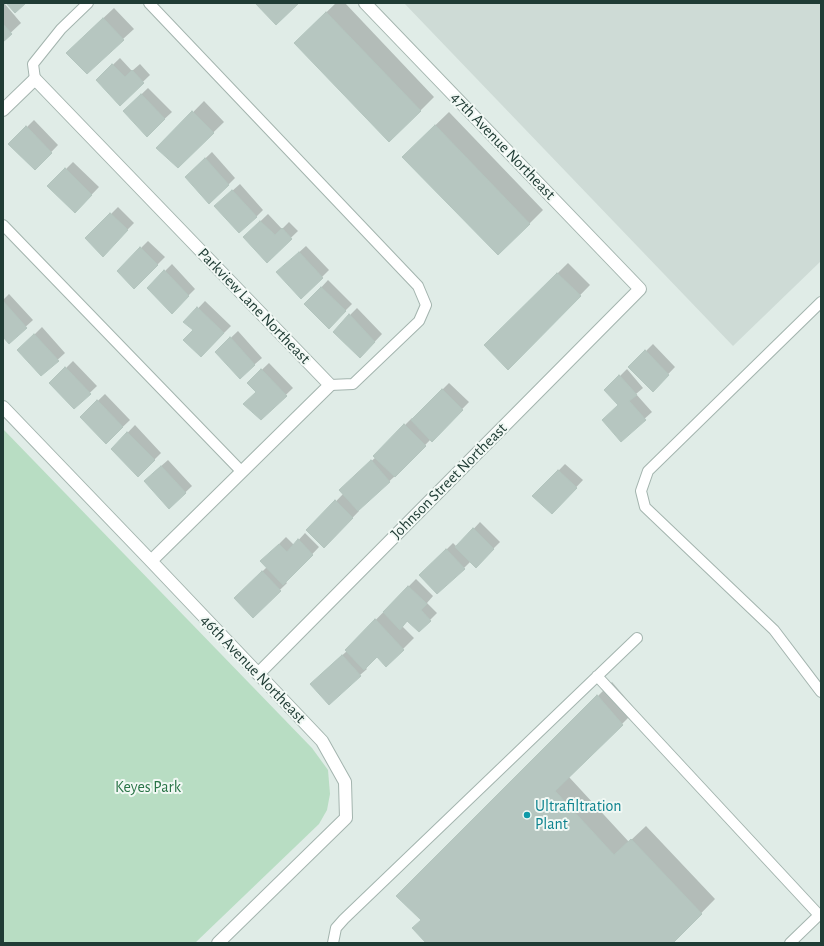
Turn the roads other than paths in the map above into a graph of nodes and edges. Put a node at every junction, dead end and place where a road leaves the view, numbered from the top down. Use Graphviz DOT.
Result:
graph roads {
  1 [pos="88,3"];
  2 [pos="149,3"];
  3 [pos="365,3"];
  4 [pos="35,79"];
  5 [pos="3,110"];
  6 [pos="3,225"];
  7 [pos="640,289"];
  8 [pos="821,302"];
  9 [pos="330,385"];
  10 [pos="3,407"];
  11 [pos="242,472"];
  12 [pos="151,561"];
  13 [pos="637,638"];
  14 [pos="258,674"];
  15 [pos="597,676"];
  16 [pos="821,692"];
  17 [pos="820,914"];
  18 [pos="218,943"];
  19 [pos="333,943"];
  20 [pos="790,943"];
  1 -- 4 [label="lane"];
  2 -- 9 [label="lane"];
  3 -- 7 [label="street, 47th Avenue Northeast"];
  4 -- 5 [label="street"];
  4 -- 9 [label="street, Parkview Lane Northeast"];
  6 -- 11 [label="lane"];
  7 -- 14 [label="street, Johnson Street Northeast"];
  8 -- 16 [label="lane"];
  9 -- 11 [label="street"];
  10 -- 12 [label="street, 46th Avenue Northeast"];
  11 -- 12 [label="street"];
  12 -- 14 [label="street, 46th Avenue Northeast"];
  13 -- 15 [label="lane"];
  14 -- 18 [label="street, 46th Avenue Northeast"];
  15 -- 17 [label="lane"];
  15 -- 19 [label="lane"];
  17 -- 20 [label="lane"];
}
